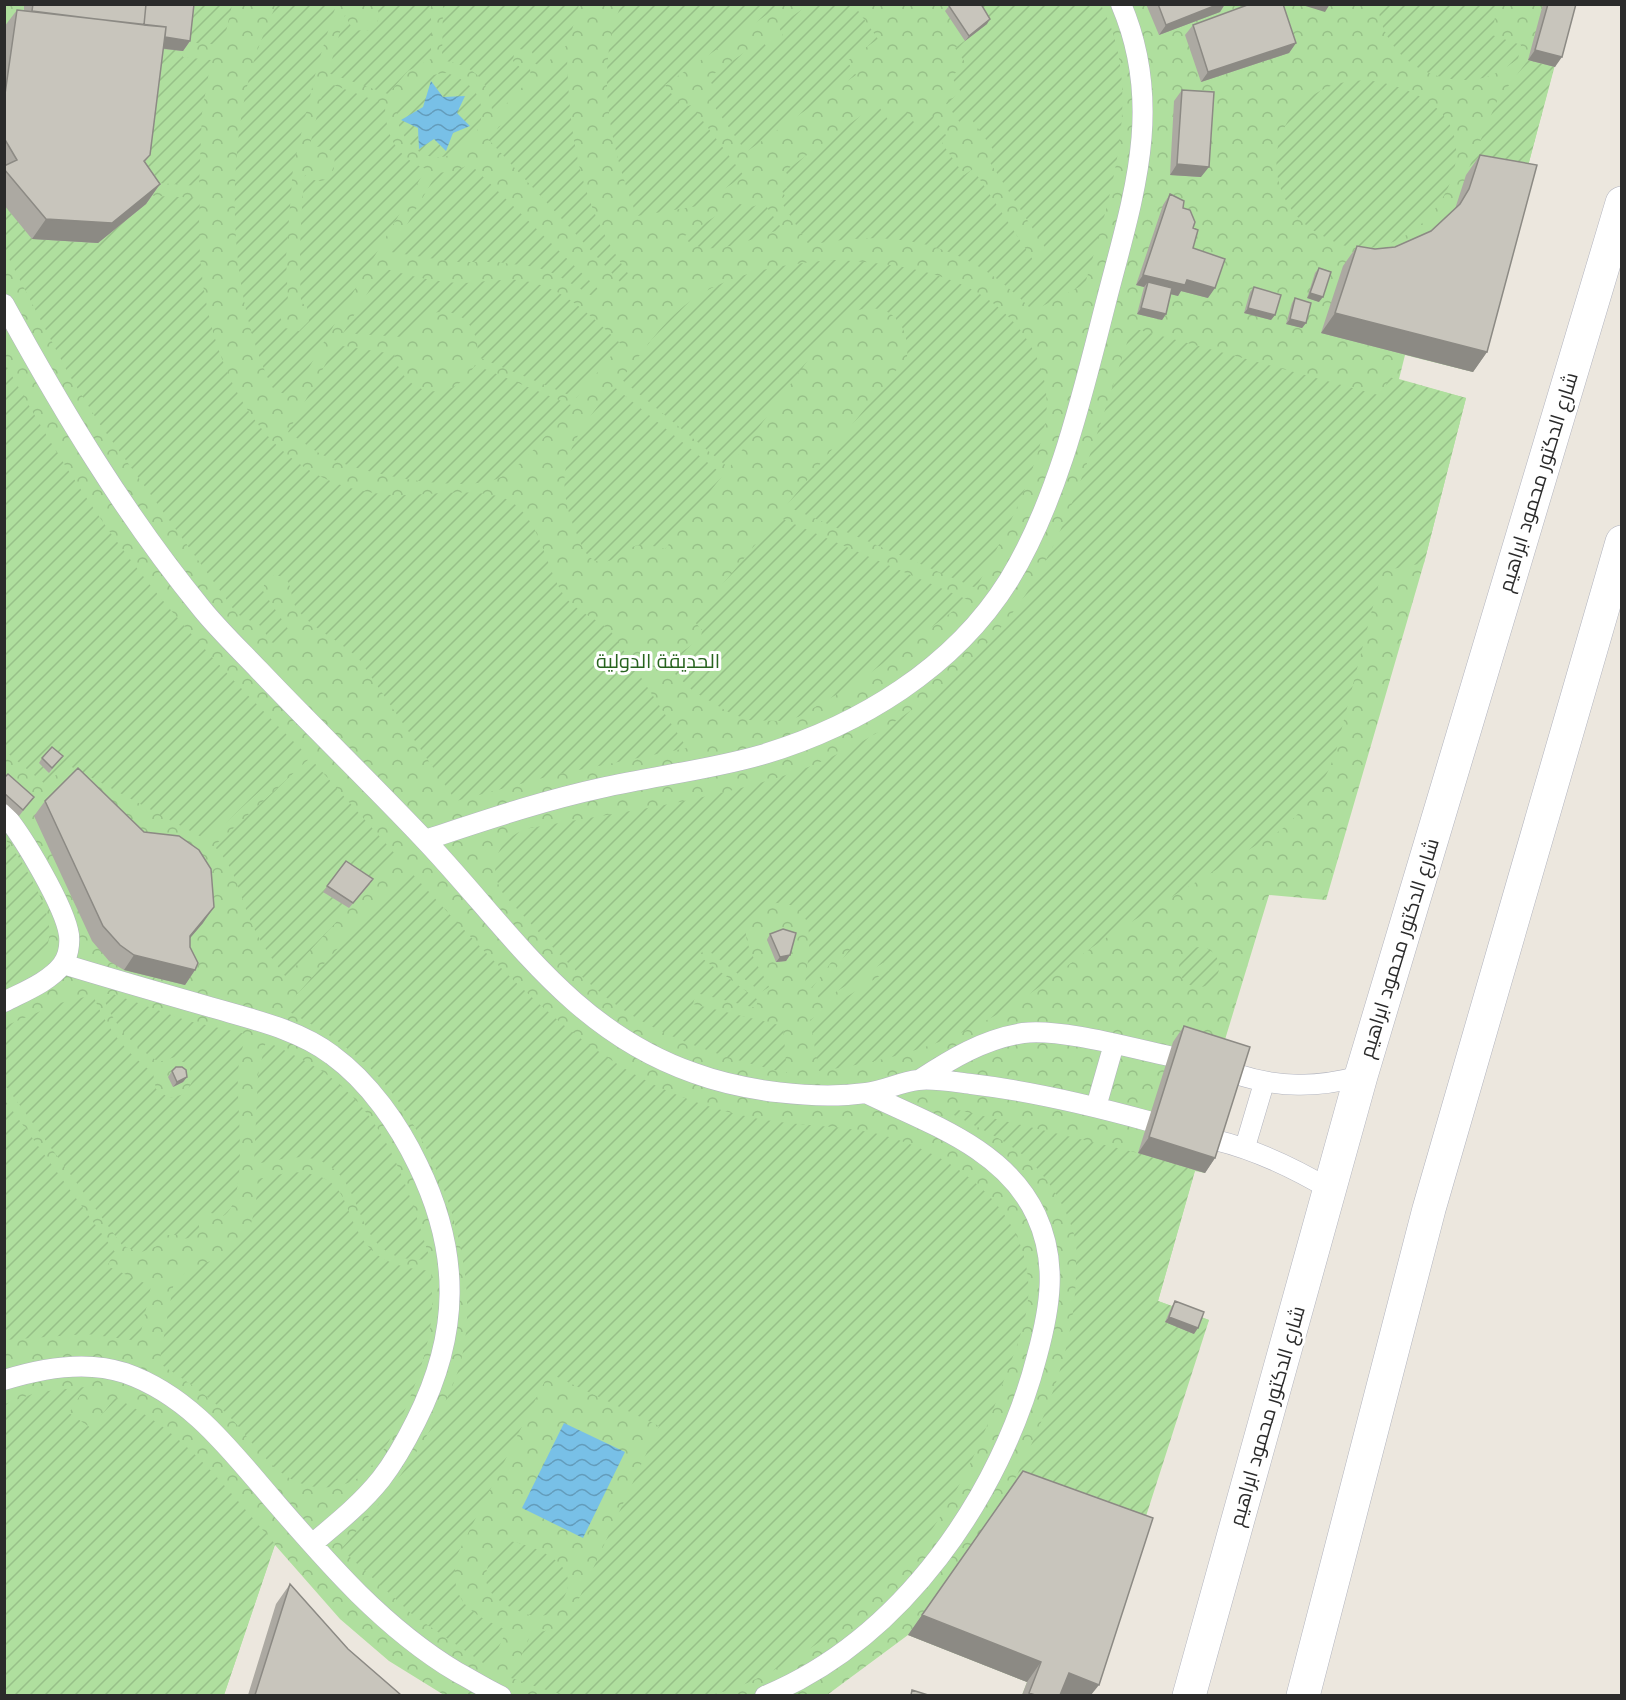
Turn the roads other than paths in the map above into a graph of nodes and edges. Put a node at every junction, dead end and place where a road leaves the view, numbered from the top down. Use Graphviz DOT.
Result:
graph roads {
  1 [pos="1121,4"];
  2 [pos="1622,203"];
  3 [pos="4,304"];
  4 [pos="1622,542"];
  5 [pos="4,814"];
  6 [pos="425,840"];
  7 [pos="63,964"];
  8 [pos="4,1002"];
  9 [pos="1114,1044"];
  10 [pos="1169,1056"];
  11 [pos="1236,1074"];
  12 [pos="1361,1076"];
  13 [pos="919,1080"];
  14 [pos="1264,1083"];
  15 [pos="866,1093"];
  16 [pos="1096,1107"];
  17 [pos="1148,1121"];
  18 [pos="1215,1140"];
  19 [pos="1245,1147"];
  20 [pos="1331,1190"];
  21 [pos="4,1380"];
  22 [pos="312,1544"];
  23 [pos="501,1695"];
  24 [pos="765,1695"];
  25 [pos="1189,1695"];
  26 [pos="1303,1695"];
  1 -- 6 [label="lane"];
  2 -- 12 [label="street, شارع الدكتور محمود ابراهيم"];
  3 -- 6 [label="lane"];
  4 -- 26 [label="street"];
  5 -- 7 [label="lane"];
  6 -- 15 [label="lane"];
  7 -- 8 [label="lane"];
  7 -- 22 [label="lane"];
  9 -- 10 [label="lane"];
  9 -- 13 [label="lane"];
  9 -- 16 [label="lane"];
  11 -- 14 [label="lane"];
  12 -- 14 [label="lane"];
  12 -- 20 [label="street, شارع الدكتور محمود ابراهيم"];
  13 -- 15 [label="lane"];
  13 -- 16 [label="lane"];
  14 -- 19 [label="lane"];
  15 -- 24 [label="lane"];
  16 -- 17 [label="lane"];
  18 -- 19 [label="lane"];
  19 -- 20 [label="lane"];
  20 -- 25 [label="street, شارع الدكتور محمود ابراهيم"];
  21 -- 22 [label="lane"];
  22 -- 23 [label="lane"];
}
